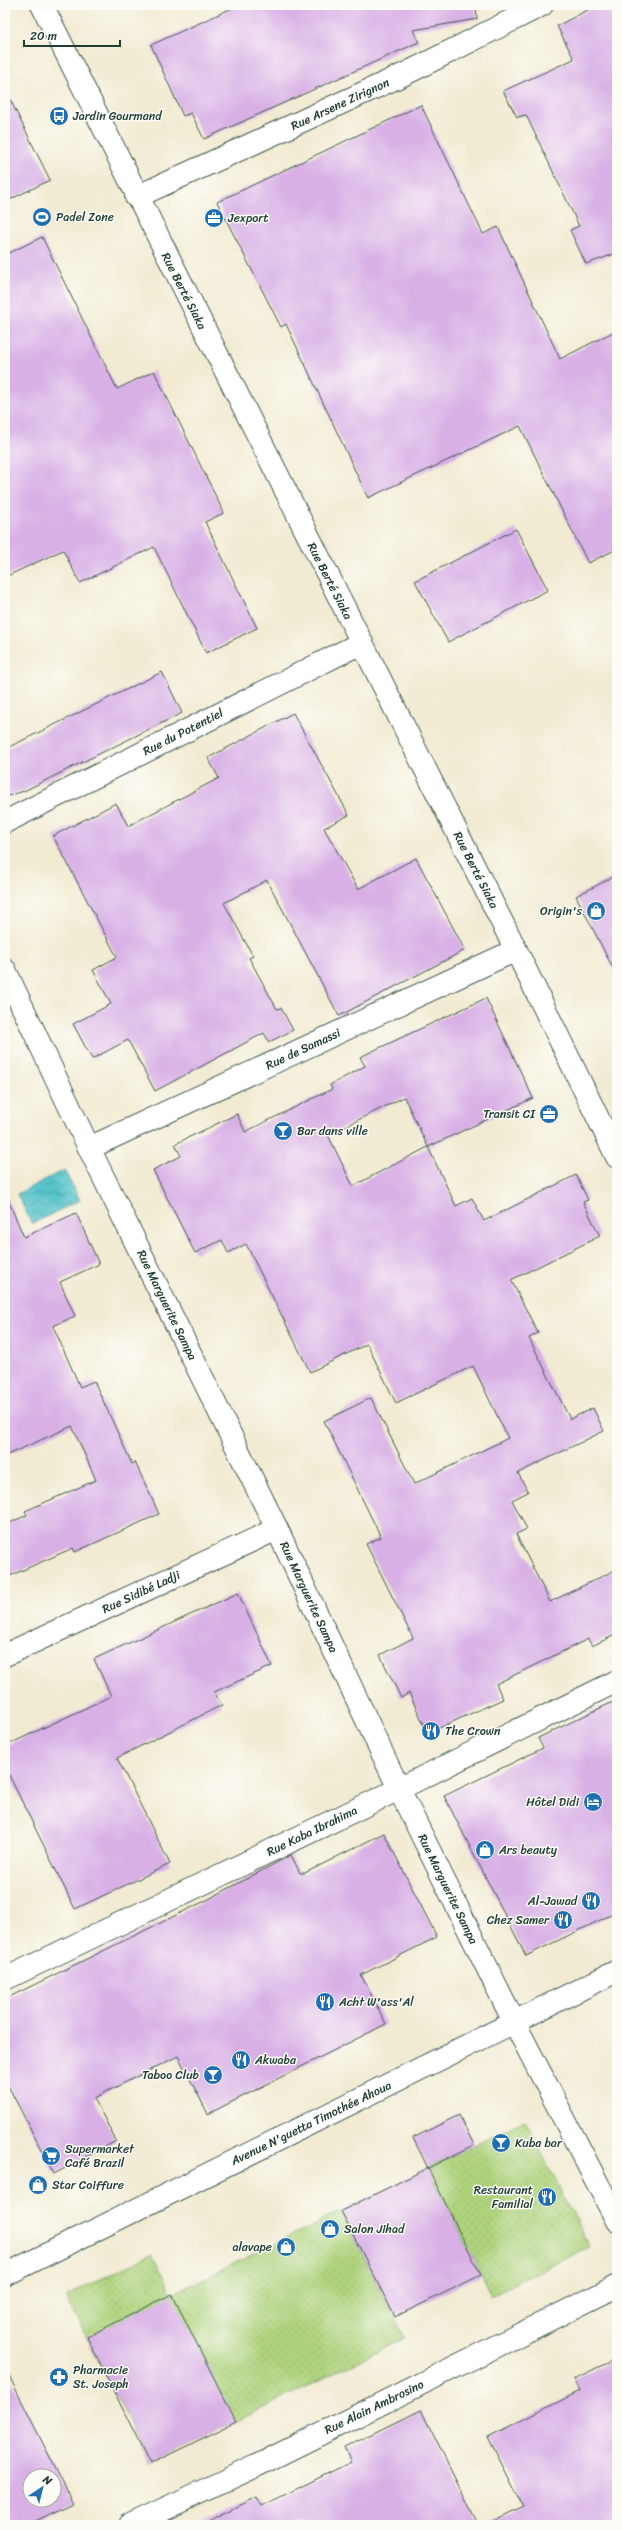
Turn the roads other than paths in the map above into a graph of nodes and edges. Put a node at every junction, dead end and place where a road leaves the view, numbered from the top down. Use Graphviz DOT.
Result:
graph roads {
  1 [pos="42,5"];
  2 [pos="542,5"];
  3 [pos="136,197"];
  4 [pos="361,642"];
  5 [pos="5,822"];
  6 [pos="516,950"];
  7 [pos="5,970"];
  8 [pos="89,1148"];
  9 [pos="617,1157"];
  10 [pos="277,1529"];
  11 [pos="5,1655"];
  12 [pos="617,1681"];
  13 [pos="399,1789"];
  14 [pos="617,1971"];
  15 [pos="5,1979"];
  16 [pos="514,2022"];
  17 [pos="617,2221"];
  18 [pos="5,2275"];
  19 [pos="617,2286"];
  20 [pos="130,2525"];
  1 -- 3 [label="street, Rue Berté Siaka"];
  2 -- 3 [label="street, Rue Arsene Zirignon"];
  3 -- 4 [label="street, Rue Berté Siaka"];
  4 -- 5 [label="street, Rue du Potentiel"];
  4 -- 6 [label="street, Rue Berté Siaka"];
  6 -- 8 [label="street, Rue de Samassi"];
  6 -- 9 [label="street, Rue Berté Siaka"];
  7 -- 8 [label="street, Rue Marguerite Sampa"];
  8 -- 10 [label="street, Rue Marguerite Sampa"];
  10 -- 11 [label="street, Rue Sidibé Ladji"];
  10 -- 13 [label="street, Rue Marguerite Sampa"];
  12 -- 13 [label="street, Rue Kaba Ibrahima"];
  13 -- 15 [label="street, Rue Kaba Ibrahima"];
  13 -- 16 [label="street, Rue Marguerite Sampa"];
  14 -- 16 [label="street, Avenue N'guetta Timothée Ahoua"];
  16 -- 17 [label="street, Rue Marguerite Sampa"];
  16 -- 18 [label="street, Avenue N'guetta Timothée Ahoua"];
  19 -- 20 [label="street, Rue Alain Ambrosino"];
}
